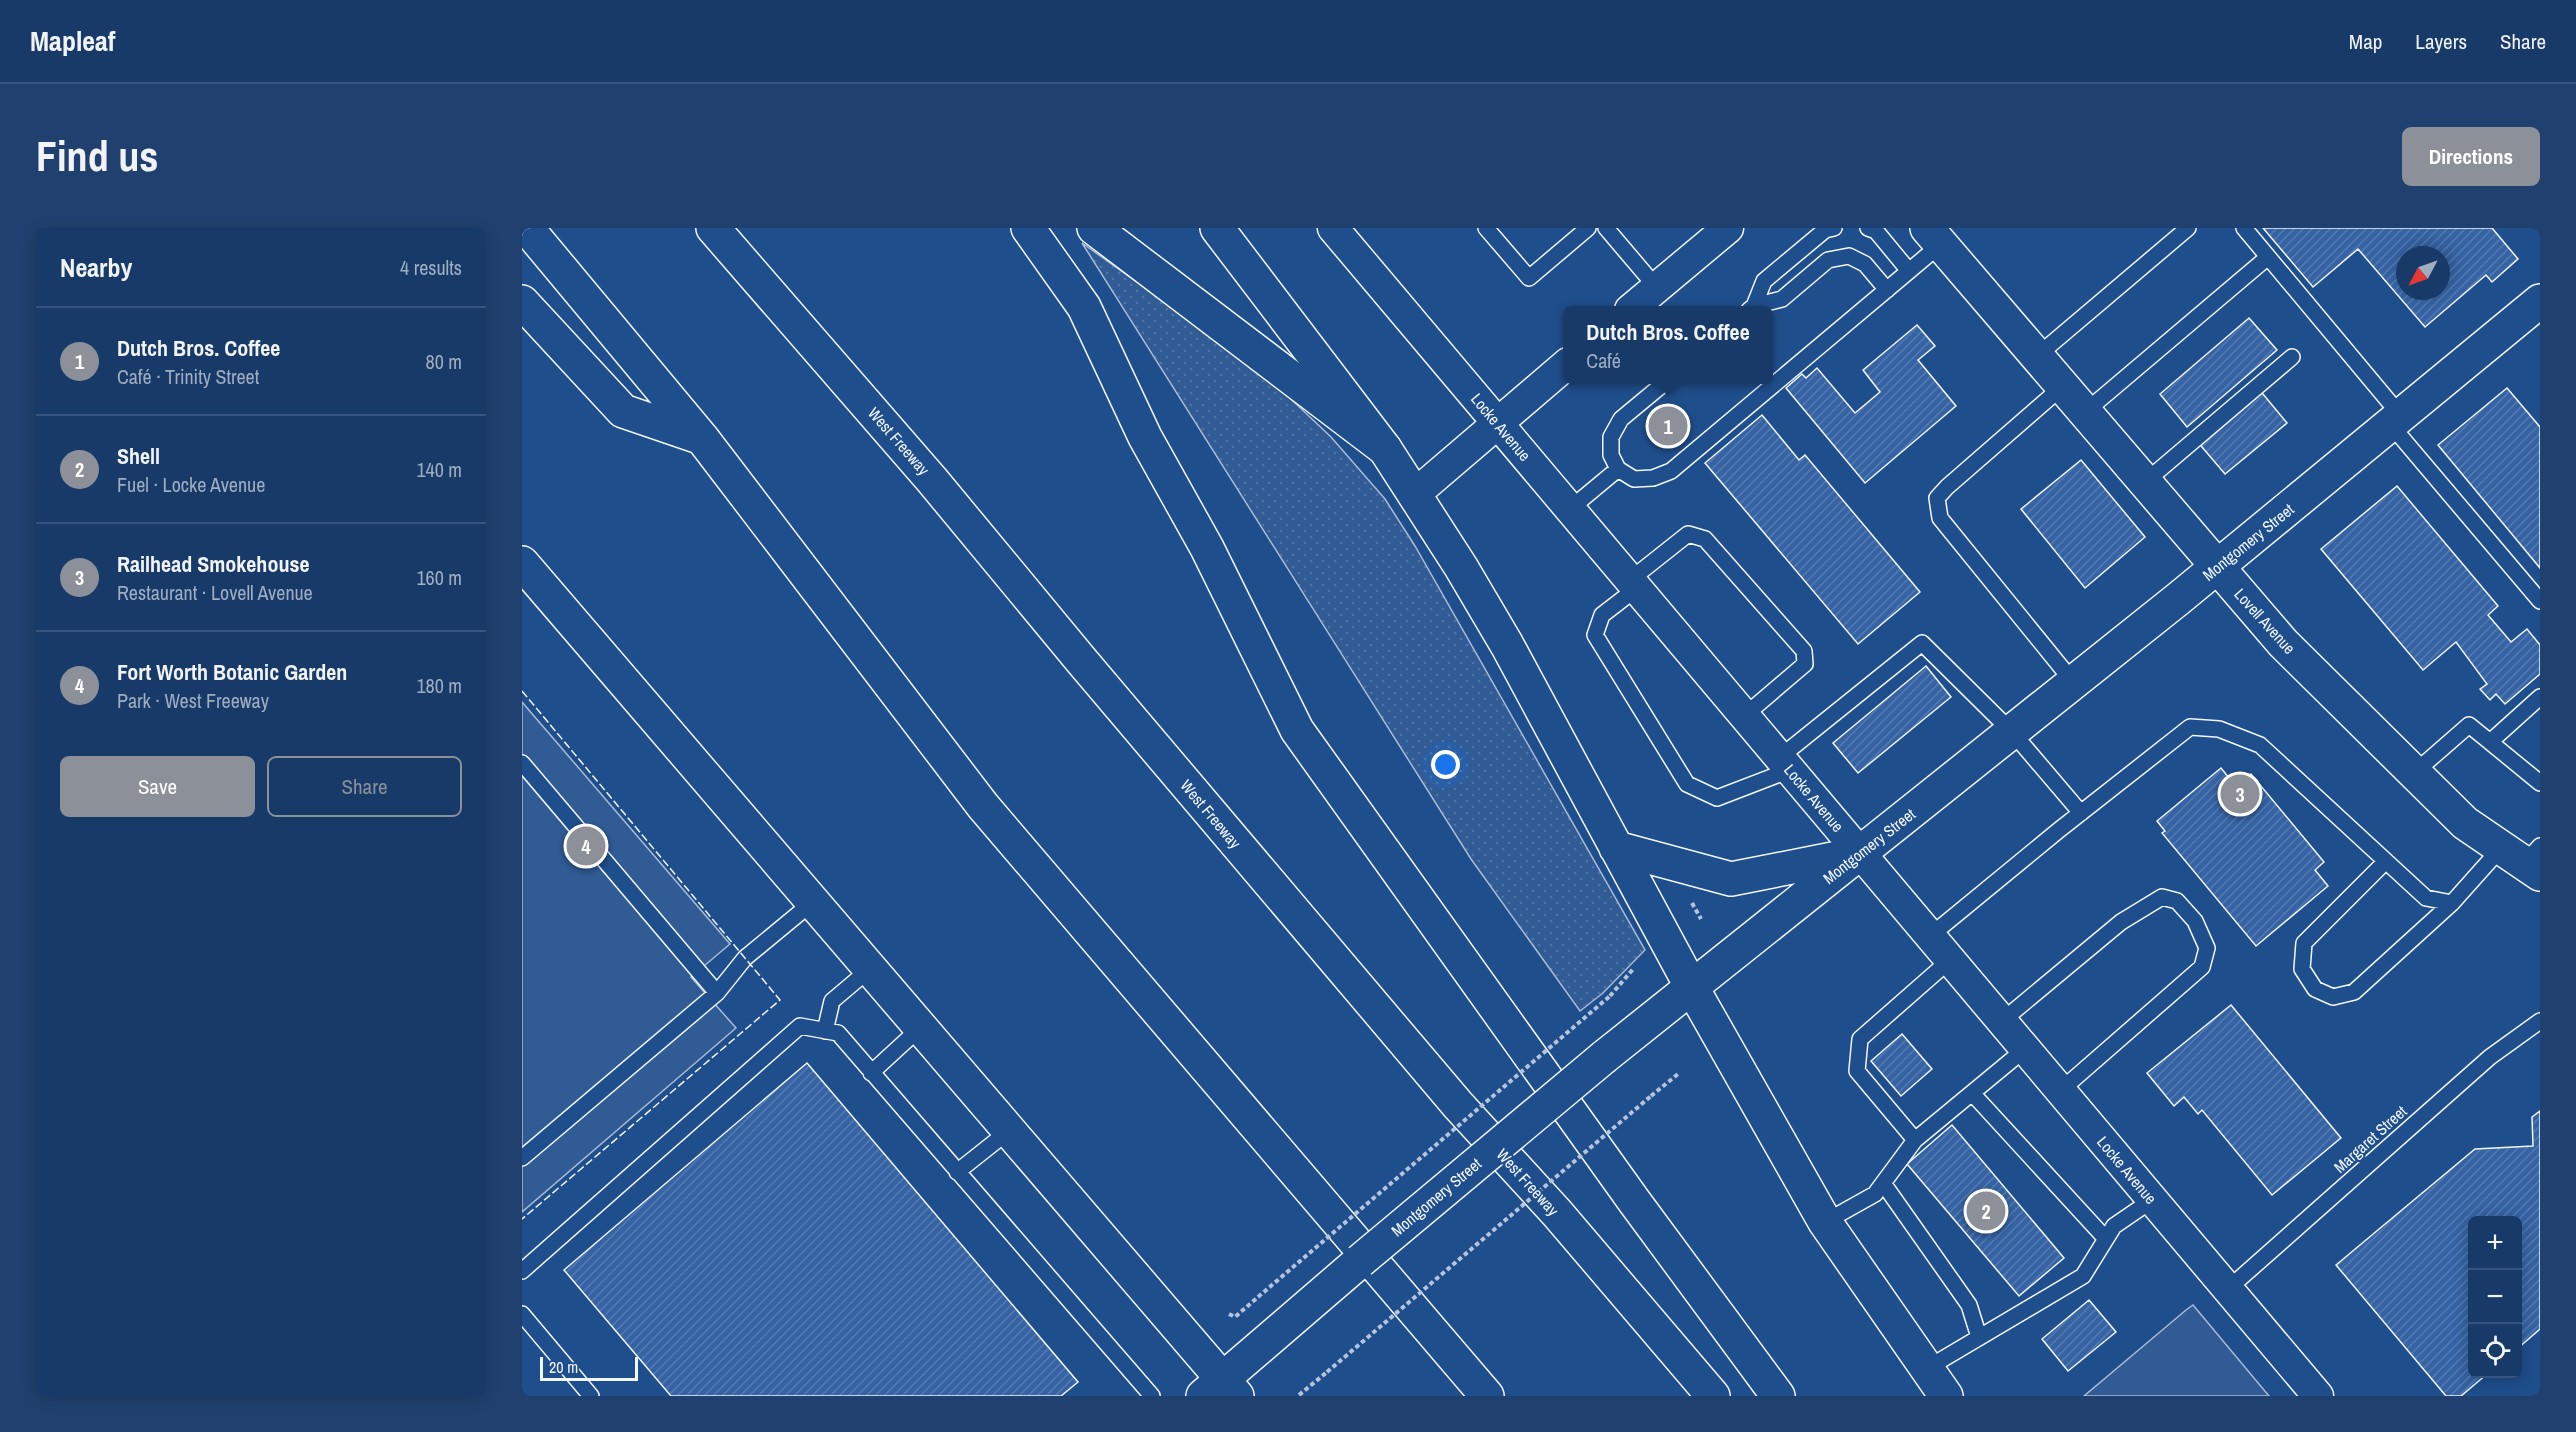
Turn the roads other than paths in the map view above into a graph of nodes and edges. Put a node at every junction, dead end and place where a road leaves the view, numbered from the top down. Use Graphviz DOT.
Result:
graph roads {
  1 [pos="527,228"];
  2 [pos="713,228"];
  3 [pos="1028,228"];
  4 [pos="1094,228"];
  5 [pos="1217,228"];
  6 [pos="1334,228"];
  7 [pos="1486,228"];
  8 [pos="1588,228"];
  9 [pos="1606,228"];
  10 [pos="1728,228"];
  11 [pos="1833,228"];
  12 [pos="1868,228"];
  13 [pos="2188,228"];
  14 [pos="2244,228"];
  15 [pos="1934,233"];
  16 [pos="2268,257"];
  17 [pos="1910,271"];
  18 [pos="1657,288"];
  19 [pos="1887,290"];
  20 [pos="2540,301"];
  21 [pos="522,302"];
  22 [pos="1635,306"];
  23 [pos="1752,306"];
  24 [pos="1758,306"];
  25 [pos="2037,356"];
  26 [pos="2292,357"];
  27 [pos="1563,367"];
  28 [pos="1663,384"];
  29 [pos="2063,386"];
  30 [pos="2085,412"];
  31 [pos="2396,421"];
  32 [pos="1497,422"];
  33 [pos="702,438"];
  34 [pos="1385,449"];
  35 [pos="1618,469"];
  36 [pos="2145,482"];
  37 [pos="1415,494"];
  38 [pos="1570,509"];
  39 [pos="522,562"];
  40 [pos="2218,567"];
  41 [pos="1634,584"];
  42 [pos="2540,602"];
  43 [pos="2074,683"];
  44 [pos="2540,697"];
  45 [pos="1744,716"];
  46 [pos="2012,732"];
  47 [pos="2490,742"];
  48 [pos="522,763"];
  49 [pos="1785,764"];
  50 [pos="2414,773"];
  51 [pos="2540,783"];
  52 [pos="2081,813"];
  53 [pos="1616,848"];
  54 [pos="1861,854"];
  55 [pos="2526,858"];
  56 [pos="2386,861"];
  57 [pos="814,901"];
  58 [pos="2452,903"];
  59 [pos="1930,936"];
  60 [pos="1950,960"];
  61 [pos="871,968"];
  62 [pos="1691,986"];
  63 [pos="717,993"];
  64 [pos="2540,1020"];
  65 [pos="2002,1021"];
  66 [pos="921,1027"];
  67 [pos="825,1031"];
  68 [pos="2025,1049"];
  69 [pos="872,1073"];
  70 [pos="2060,1091"];
  71 [pos="1972,1093"];
  72 [pos="1010,1131"];
  73 [pos="1915,1140"];
  74 [pos="522,1158"];
  75 [pos="957,1172"];
  76 [pos="1883,1183"];
  77 [pos="2152,1200"];
  78 [pos="1826,1222"];
  79 [pos="2106,1239"];
  80 [pos="522,1271"];
  81 [pos="2228,1289"];
  82 [pos="522,1314"];
  83 [pos="1979,1337"];
  84 [pos="1926,1369"];
  85 [pos="1221,1390"];
  86 [pos="591,1396"];
  87 [pos="1152,1396"];
  88 [pos="1487,1396"];
  89 [pos="1713,1396"];
  90 [pos="1778,1396"];
  91 [pos="1946,1396"];
  92 [pos="2318,1396"];
  1 -- 33 [label="main road"];
  2 -- 89 [label="main road, West Freeway"];
  3 -- 90 [label="main road"];
  4 -- 34 [label="main road"];
  5 -- 34 [label="main road"];
  6 -- 32 [label="street, Locke Avenue"];
  7 -- 8 [label="lane"];
  9 -- 18 [label="lane"];
  10 -- 18 [label="street"];
  11 -- 23 [label="lane"];
  12 -- 17 [label="lane"];
  13 -- 25 [label="lane"];
  14 -- 16 [label="lane"];
  15 -- 17 [label="lane"];
  15 -- 25 [label="main road, Lovell Avenue"];
  16 -- 30 [label="lane"];
  16 -- 31 [label="lane"];
  17 -- 19 [label="lane"];
  18 -- 22 [label="street"];
  19 -- 24 [label="lane"];
  19 -- 35 [label="lane"];
  20 -- 31 [label="main road, Montgomery Street"];
  21 -- 33 [label="main road"];
  25 -- 29 [label="main road, Lovell Avenue"];
  26 -- 36 [label="lane"];
  27 -- 32 [label="street"];
  28 -- 35 [label="lane"];
  29 -- 30 [label="main road, Lovell Avenue"];
  29 -- 43 [label="lane"];
  30 -- 36 [label="main road, Lovell Avenue"];
  31 -- 40 [label="main road, Montgomery Street"];
  31 -- 42 [label="lane"];
  32 -- 37 [label="street"];
  32 -- 38 [label="street, Locke Avenue"];
  33 -- 88 [label="main road"];
  34 -- 37 [label="main road"];
  35 -- 38 [label="lane"];
  36 -- 40 [label="main road, Lovell Avenue"];
  37 -- 53 [label="main road"];
  38 -- 41 [label="street, Locke Avenue"];
  39 -- 57 [label="main road"];
  40 -- 43 [label="main road, Montgomery Street"];
  40 -- 50 [label="main road, Lovell Avenue"];
  41 -- 45 [label="street, Locke Avenue"];
  41 -- 45 [label="lane"];
  41 -- 49 [label="lane"];
  43 -- 46 [label="main road, Montgomery Street"];
  44 -- 47 [label="lane"];
  45 -- 49 [label="street, Locke Avenue"];
  46 -- 49 [label="lane"];
  46 -- 52 [label="lane"];
  46 -- 54 [label="main road, Montgomery Street"];
  47 -- 50 [label="lane"];
  47 -- 51 [label="lane"];
  48 -- 63 [label="lane"];
  49 -- 54 [label="street, Locke Avenue"];
  50 -- 55 [label="main road, Lovell Avenue"];
  52 -- 56 [label="lane"];
  52 -- 59 [label="lane"];
  53 -- 54 [label="main road"];
  53 -- 62 [label="main road"];
  54 -- 59 [label="street, Locke Avenue"];
  54 -- 62 [label="main road, Montgomery Street"];
  55 -- 58 [label="lane"];
  56 -- 58 [label="lane"];
  56 -- 58 [label="lane"];
  57 -- 61 [label="main road"];
  57 -- 63 [label="lane"];
  59 -- 60 [label="street, Locke Avenue"];
  60 -- 65 [label="street, Locke Avenue"];
  60 -- 73 [label="lane"];
  61 -- 66 [label="main road"];
  61 -- 67 [label="lane"];
  62 -- 78 [label="main road"];
  62 -- 85 [label="main road, Montgomery Street, bridge"];
  63 -- 74 [label="lane"];
  64 -- 81 [label="lane, Margaret Street"];
  65 -- 68 [label="street, Locke Avenue"];
  65 -- 70 [label="lane"];
  66 -- 69 [label="lane"];
  66 -- 72 [label="main road"];
  67 -- 69 [label="lane"];
  67 -- 80 [label="lane"];
  68 -- 70 [label="street, Locke Avenue"];
  68 -- 71 [label="lane"];
  69 -- 75 [label="lane"];
  70 -- 77 [label="street, Locke Avenue"];
  71 -- 73 [label="lane"];
  71 -- 79 [label="lane"];
  72 -- 75 [label="lane"];
  72 -- 85 [label="main road"];
  73 -- 76 [label="lane"];
  75 -- 87 [label="lane"];
  76 -- 78 [label="lane"];
  76 -- 83 [label="lane"];
  77 -- 79 [label="lane"];
  77 -- 81 [label="street, Locke Avenue"];
  78 -- 84 [label="main road"];
  79 -- 83 [label="lane"];
  81 -- 92 [label="street, Locke Avenue"];
  82 -- 86 [label="lane"];
  83 -- 84 [label="lane"];
  84 -- 91 [label="main road"];
}
